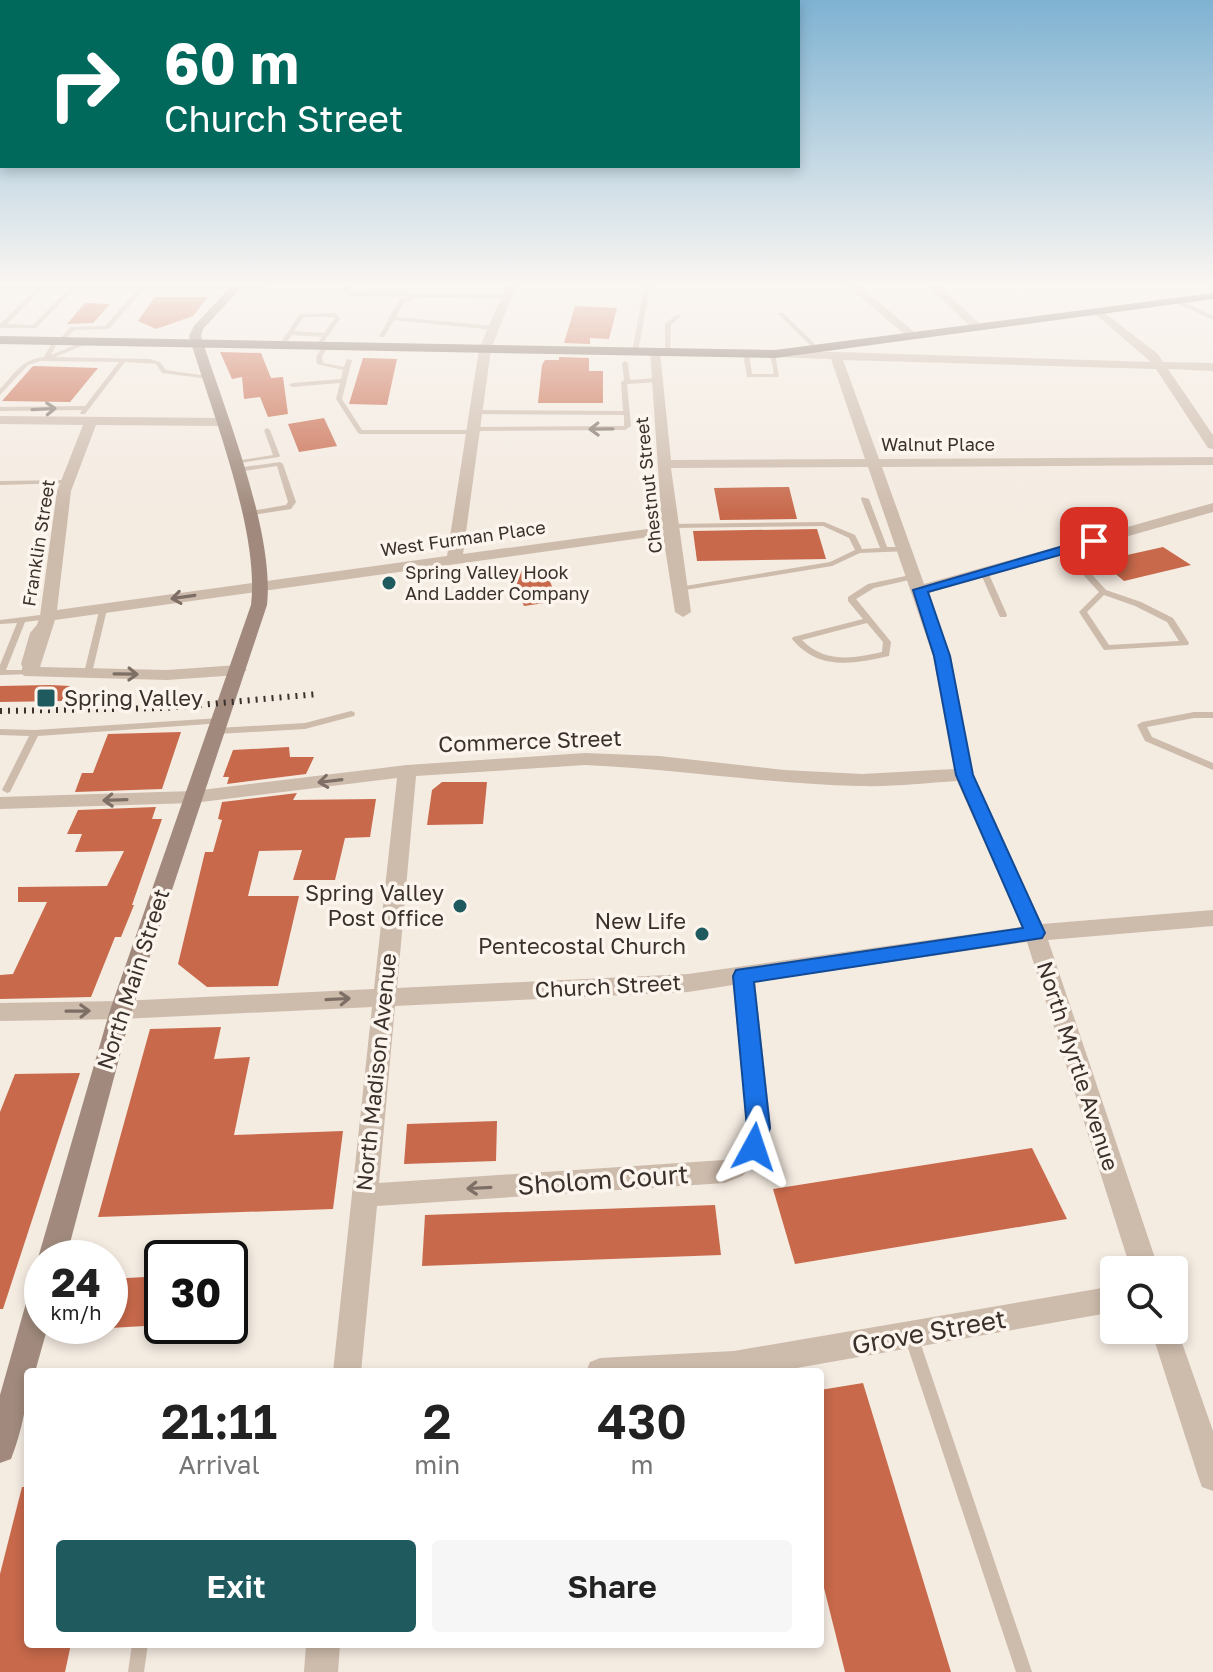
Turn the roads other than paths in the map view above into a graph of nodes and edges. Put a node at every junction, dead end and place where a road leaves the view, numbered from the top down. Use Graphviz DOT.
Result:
graph roads {
  1 [pos="46,359"];
  2 [pos="48,359"];
  3 [pos="201,359"];
  4 [pos="319,359"];
  5 [pos="484,359"];
  6 [pos="659,359"];
  7 [pos="747,359"];
  8 [pos="775,359"];
  9 [pos="837,359"];
  10 [pos="909,359"];
  11 [pos="1154,359"];
  12 [pos="124,360"];
  13 [pos="349,360"];
  14 [pos="625,363"];
  15 [pos="1160,366"];
  16 [pos="1213,367"];
  17 [pos="347,369"];
  18 [pos="205,372"];
  19 [pos="181,375"];
  20 [pos="627,380"];
  21 [pos="657,380"];
  22 [pos="344,381"];
  23 [pos="292,385"];
  24 [pos="0,393"];
  25 [pos="0,409"];
  26 [pos="476,412"];
  27 [pos="627,413"];
  28 [pos="85,417"];
  29 [pos="0,420"];
  30 [pos="221,422"];
  31 [pos="267,430"];
  32 [pos="473,431"];
  33 [pos="1213,445"];
  34 [pos="1213,461"];
  35 [pos="663,464"];
  36 [pos="873,464"];
  37 [pos="236,466"];
  38 [pos="67,482"];
  39 [pos="0,483"];
  40 [pos="865,499"];
  41 [pos="1213,507"];
  42 [pos="249,514"];
  43 [pos="671,528"];
  44 [pos="884,549"];
  45 [pos="905,549"];
  46 [pos="1064,549"];
  47 [pos="859,551"];
  48 [pos="454,560"];
  49 [pos="984,572"];
  50 [pos="918,583"];
  51 [pos="261,587"];
  52 [pos="679,589"];
  53 [pos="1103,592"];
  54 [pos="103,609"];
  55 [pos="683,612"];
  56 [pos="1003,615"];
  57 [pos="48,616"];
  58 [pos="22,620"];
  59 [pos="868,620"];
  60 [pos="0,623"];
  61 [pos="30,672"];
  62 [pos="1,673"];
  63 [pos="88,673"];
  64 [pos="227,703"];
  65 [pos="351,714"];
  66 [pos="1213,715"];
  67 [pos="0,732"];
  68 [pos="35,733"];
  69 [pos="1213,767"];
  70 [pos="407,771"];
  71 [pos="964,775"];
  72 [pos="4,797"];
  73 [pos="193,797"];
  74 [pos="1213,918"];
  75 [pos="1035,933"];
  76 [pos="743,976"];
  77 [pos="384,996"];
  78 [pos="121,1010"];
  79 [pos="0,1012"];
  80 [pos="364,1195"];
  81 [pos="57,1240"];
  82 [pos="1140,1256"];
  83 [pos="1100,1302"];
  84 [pos="911,1336"];
  85 [pos="29,1344"];
  86 [pos="1170,1344"];
  87 [pos="347,1368"];
  88 [pos="677,1368"];
  89 [pos="13,1404"];
  90 [pos="0,1448"];
  91 [pos="1213,1476"];
  92 [pos="139,1648"];
  93 [pos="323,1648"];
  94 [pos="136,1672"];
  95 [pos="321,1672"];
  96 [pos="1024,1672"];
  1 -- 24 [label="lane"];
  2 -- 12 [label="lane"];
  3 -- 18 [label="main road"];
  4 -- 17 [label="lane"];
  5 -- 26 [label="street"];
  6 -- 21 [label="street, Chestnut Street"];
  7 -- 8 [label="lane"];
  9 -- 36 [label="street, North Myrtle Avenue"];
  10 -- 15 [label="street"];
  11 -- 15 [label="street"];
  12 -- 19 [label="lane"];
  12 -- 28 [label="lane"];
  13 -- 17 [label="lane"];
  14 -- 20 [label="lane"];
  15 -- 16 [label="street"];
  15 -- 33 [label="street"];
  17 -- 22 [label="lane"];
  18 -- 19 [label="lane"];
  18 -- 19 [label="lane"];
  18 -- 30 [label="main road"];
  20 -- 21 [label="lane"];
  20 -- 27 [label="lane"];
  21 -- 35 [label="street, Chestnut Street"];
  22 -- 23 [label="lane"];
  22 -- 32 [label="lane"];
  25 -- 28 [label="lane, one-way"];
  26 -- 27 [label="lane"];
  26 -- 32 [label="street"];
  27 -- 32 [label="lane, one-way"];
  28 -- 29 [label="street"];
  28 -- 30 [label="street"];
  28 -- 38 [label="street, Franklin Street"];
  30 -- 37 [label="main road"];
  31 -- 37 [label="lane"];
  32 -- 48 [label="street"];
  34 -- 36 [label="street, Walnut Place"];
  35 -- 36 [label="street, Walnut Place"];
  35 -- 43 [label="street, Chestnut Street"];
  36 -- 45 [label="street, North Myrtle Avenue"];
  37 -- 42 [label="main road"];
  37 -- 42 [label="lane"];
  38 -- 39 [label="lane"];
  38 -- 57 [label="street, Franklin Street"];
  40 -- 44 [label="lane"];
  41 -- 46 [label="street"];
  42 -- 51 [label="main road"];
  43 -- 47 [label="lane"];
  43 -- 48 [label="street, West Furman Place"];
  43 -- 52 [label="street, Chestnut Street"];
  44 -- 45 [label="lane"];
  44 -- 47 [label="lane"];
  45 -- 50 [label="street, North Myrtle Avenue"];
  46 -- 49 [label="street"];
  46 -- 53 [label="lane"];
  47 -- 52 [label="lane"];
  48 -- 51 [label="street, West Furman Place"];
  49 -- 50 [label="street"];
  49 -- 56 [label="lane"];
  50 -- 59 [label="lane"];
  50 -- 71 [label="street, North Myrtle Avenue"];
  51 -- 54 [label="street, West Furman Place, one-way"];
  51 -- 64 [label="main road, North Main Street"];
  52 -- 55 [label="street, Chestnut Street"];
  53 -- 53 [label="lane"];
  54 -- 57 [label="street, West Furman Place"];
  54 -- 63 [label="lane"];
  57 -- 58 [label="lane"];
  57 -- 61 [label="street, Franklin Street"];
  58 -- 60 [label="lane"];
  58 -- 62 [label="lane"];
  59 -- 59 [label="lane"];
  61 -- 62 [label="lane"];
  61 -- 63 [label="street"];
  63 -- 64 [label="street, one-way"];
  64 -- 65 [label="lane"];
  64 -- 68 [label="lane"];
  64 -- 73 [label="main road, North Main Street"];
  66 -- 69 [label="lane"];
  67 -- 68 [label="lane"];
  68 -- 72 [label="lane"];
  70 -- 71 [label="street, Commerce Street"];
  70 -- 73 [label="street, Commerce Street, one-way"];
  70 -- 77 [label="street, North Madison Avenue"];
  71 -- 75 [label="street, North Myrtle Avenue"];
  73 -- 72 [label="street, Commerce Street, one-way"];
  73 -- 78 [label="main road, North Main Street"];
  74 -- 75 [label="street, Church Street"];
  75 -- 76 [label="street, Church Street"];
  75 -- 82 [label="street, North Myrtle Avenue"];
  76 -- 77 [label="street, Church Street"];
  76 -- 80 [label="street, Sholom Court, one-way"];
  78 -- 77 [label="street, Church Street, one-way"];
  77 -- 80 [label="street, North Madison Avenue"];
  79 -- 78 [label="street, Church Street, one-way"];
  78 -- 81 [label="main road, North Main Street"];
  80 -- 87 [label="street, North Madison Avenue"];
  83 -- 84 [label="street, Grove Street"];
  84 -- 88 [label="street, Grove Street"];
  84 -- 96 [label="lane"];
  85 -- 89 [label="main road"];
  86 -- 91 [label="street"];
  89 -- 90 [label="main road"];
  92 -- 94 [label="lane"];
  93 -- 95 [label="street"];
}
